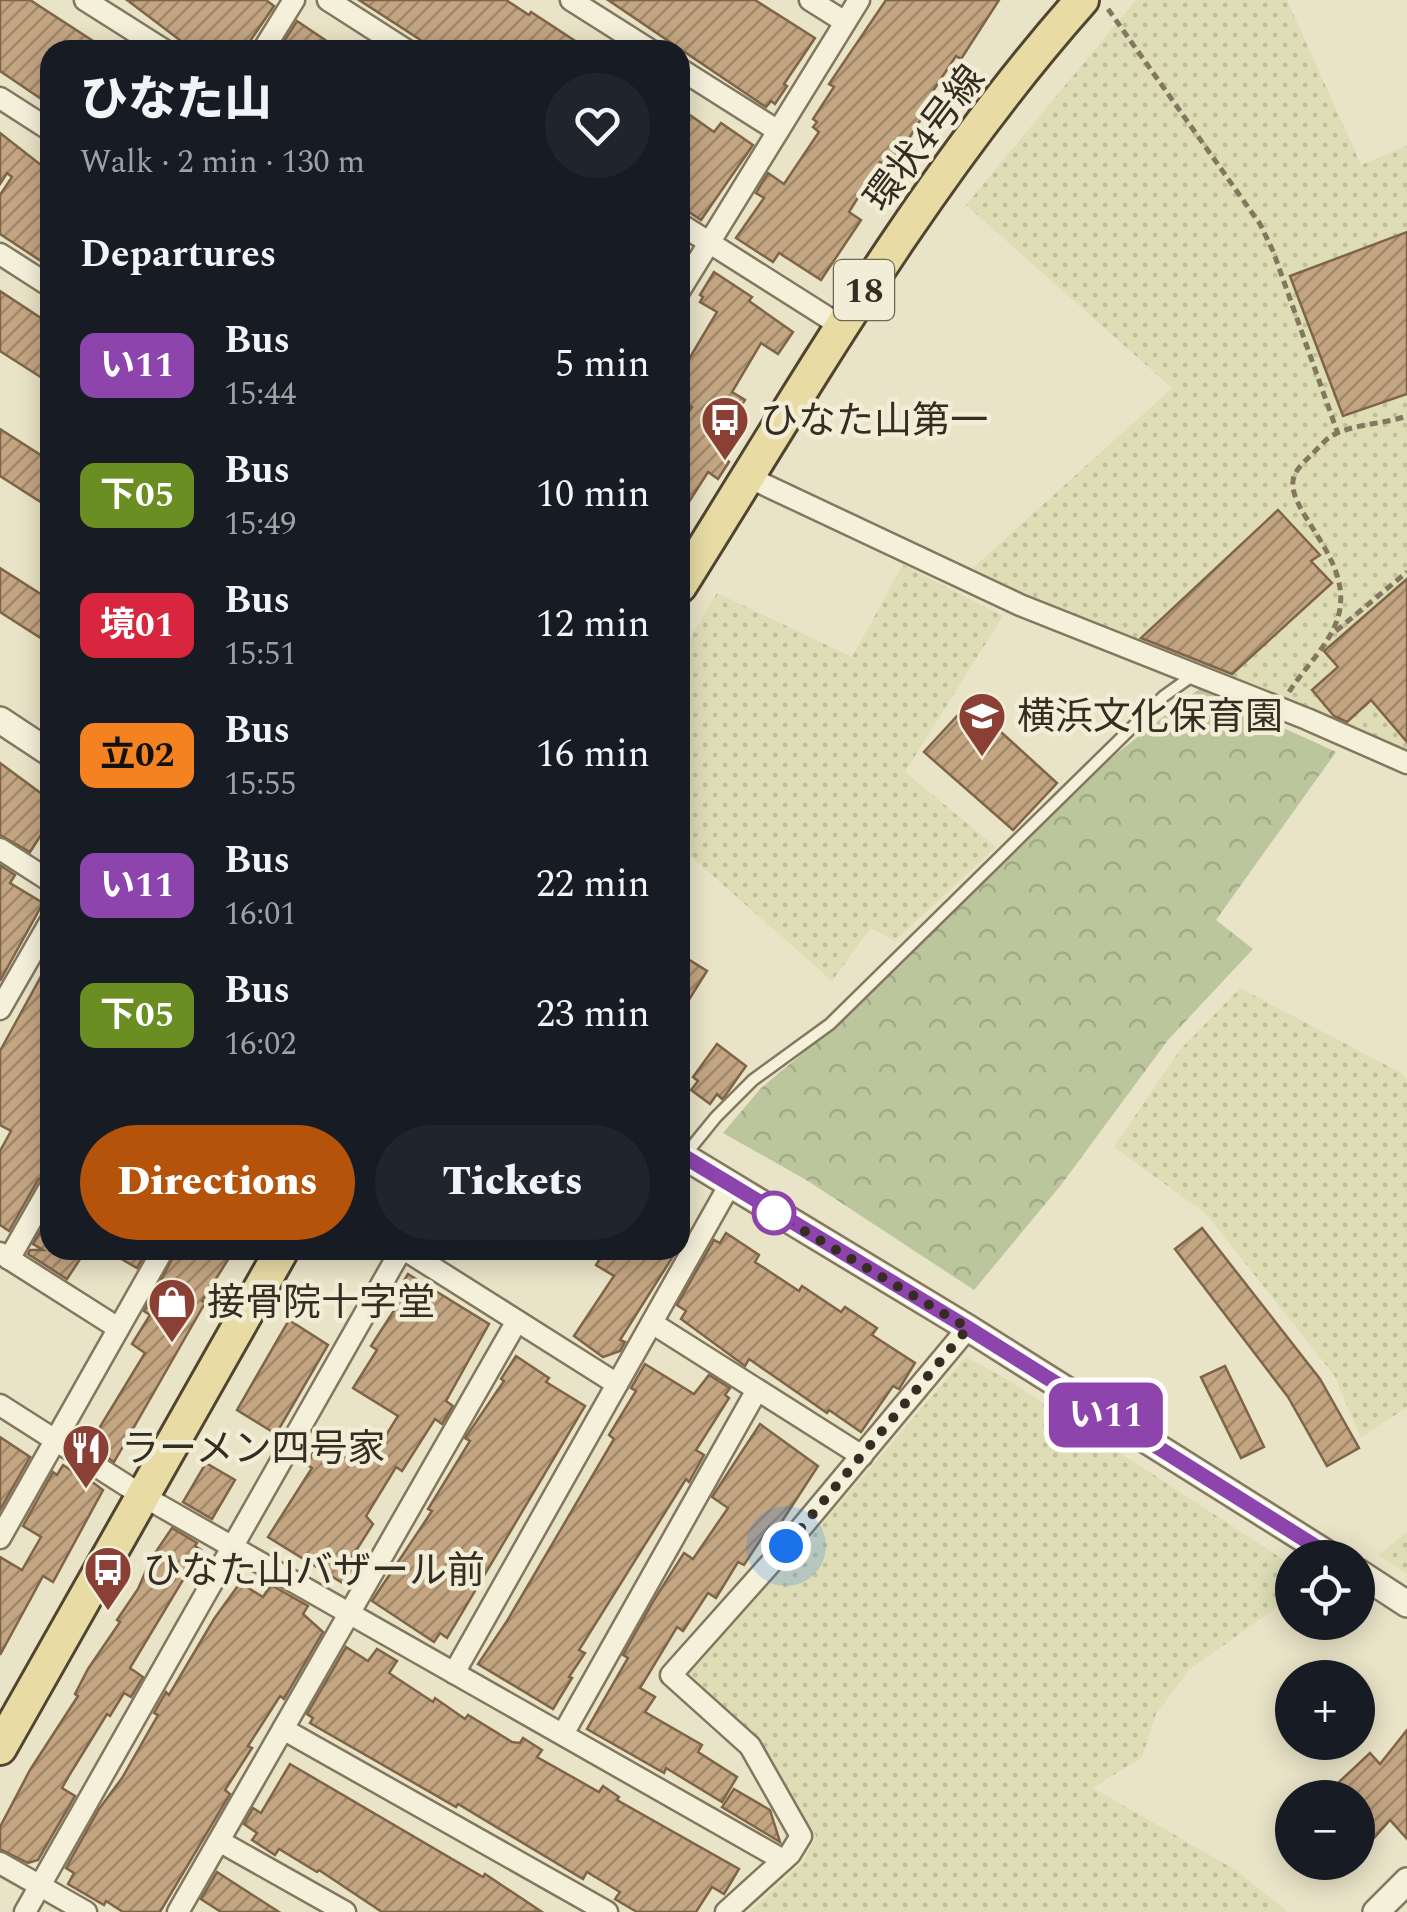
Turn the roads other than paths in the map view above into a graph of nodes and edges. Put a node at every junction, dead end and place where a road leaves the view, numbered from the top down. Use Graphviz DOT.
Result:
graph roads {
  1 [pos="85,0"];
  2 [pos="294,0"];
  3 [pos="328,0"];
  4 [pos="571,0"];
  5 [pos="810,0"];
  6 [pos="859,0"];
  7 [pos="1078,3"];
  8 [pos="845,22"];
  9 [pos="148,40"];
  10 [pos="269,40"];
  11 [pos="390,40"];
  12 [pos="634,40"];
  13 [pos="690,75"];
  14 [pos="0,98"];
  15 [pos="40,124"];
  16 [pos="778,131"];
  17 [pos="690,230"];
  18 [pos="709,242"];
  19 [pos="0,254"];
  20 [pos="690,273"];
  21 [pos="40,280"];
  22 [pos="841,326"];
  23 [pos="748,477"];
  24 [pos="690,570"];
  25 [pos="1196,673"];
  26 [pos="3,729"];
  27 [pos="40,748"];
  28 [pos="1407,763"];
  29 [pos="0,849"];
  30 [pos="40,875"];
  31 [pos="40,939"];
  32 [pos="0,1009"];
  33 [pos="690,1147"];
  34 [pos="690,1160"];
  35 [pos="729,1186"];
  36 [pos="40,1202"];
  37 [pos="690,1255"];
  38 [pos="4,1256"];
  39 [pos="157,1260"];
  40 [pos="276,1260"];
  41 [pos="397,1260"];
  42 [pos="419,1260"];
  43 [pos="687,1260"];
  44 [pos="517,1321"];
  45 [pos="652,1323"];
  46 [pos="118,1328"];
  47 [pos="968,1328"];
  48 [pos="617,1384"];
  49 [pos="758,1390"];
  50 [pos="0,1405"];
  51 [pos="56,1440"];
  52 [pos="862,1456"];
  53 [pos="143,1496"];
  54 [pos="0,1538"];
  55 [pos="1305,1540"];
  56 [pos="233,1547"];
  57 [pos="1375,1583"];
  58 [pos="1407,1604"];
  59 [pos="349,1613"];
  60 [pos="454,1673"];
  61 [pos="283,1729"];
  62 [pos="563,1734"];
  63 [pos="0,1748"];
  64 [pos="219,1841"];
  65 [pos="783,1860"];
  66 [pos="0,1864"];
  67 [pos="1407,1881"];
  68 [pos="40,1886"];
  69 [pos="26,1912"];
  70 [pos="86,1912"];
  71 [pos="178,1912"];
  72 [pos="344,1912"];
  73 [pos="607,1912"];
  74 [pos="726,1912"];
  75 [pos="1376,1912"];
  1 -- 9 [label="street"];
  2 -- 10 [label="street"];
  3 -- 11 [label="street"];
  4 -- 12 [label="street"];
  5 -- 8 [label="street"];
  6 -- 8 [label="street"];
  7 -- 22 [label="main road, 環状4号線 / 18"];
  8 -- 16 [label="street"];
  13 -- 16 [label="street"];
  14 -- 15 [label="street"];
  16 -- 18 [label="street"];
  17 -- 18 [label="street"];
  18 -- 20 [label="street"];
  18 -- 22 [label="street"];
  19 -- 21 [label="street"];
  22 -- 23 [label="main road, 環状4号線 / 18"];
  23 -- 24 [label="main road, 環状4号線 / 18"];
  23 -- 25 [label="street"];
  25 -- 28 [label="street"];
  25 -- 33 [label="lane"];
  26 -- 27 [label="street"];
  29 -- 30 [label="street"];
  31 -- 32 [label="street"];
  34 -- 35 [label="street"];
  35 -- 37 [label="street"];
  35 -- 47 [label="street"];
  36 -- 38 [label="street"];
  38 -- 46 [label="street"];
  39 -- 46 [label="street"];
  40 -- 53 [label="main road"];
  41 -- 56 [label="street"];
  42 -- 44 [label="street"];
  43 -- 45 [label="street"];
  44 -- 48 [label="street"];
  44 -- 59 [label="street"];
  45 -- 48 [label="street"];
  45 -- 49 [label="street"];
  46 -- 51 [label="street"];
  47 -- 52 [label="street"];
  47 -- 55 [label="street"];
  48 -- 60 [label="street"];
  49 -- 52 [label="street"];
  49 -- 62 [label="street"];
  50 -- 51 [label="street"];
  51 -- 53 [label="street"];
  51 -- 54 [label="street"];
  52 -- 65 [label="street"];
  53 -- 56 [label="street"];
  53 -- 63 [label="main road"];
  56 -- 59 [label="street"];
  56 -- 68 [label="street"];
  57 -- 58 [label="street"];
  59 -- 60 [label="street"];
  59 -- 61 [label="street"];
  60 -- 62 [label="street"];
  61 -- 64 [label="street"];
  61 -- 73 [label="street"];
  62 -- 65 [label="street"];
  64 -- 71 [label="street"];
  64 -- 72 [label="street"];
  65 -- 74 [label="street"];
  66 -- 68 [label="street"];
  67 -- 75 [label="street"];
  68 -- 69 [label="street"];
  68 -- 70 [label="street"];
}
